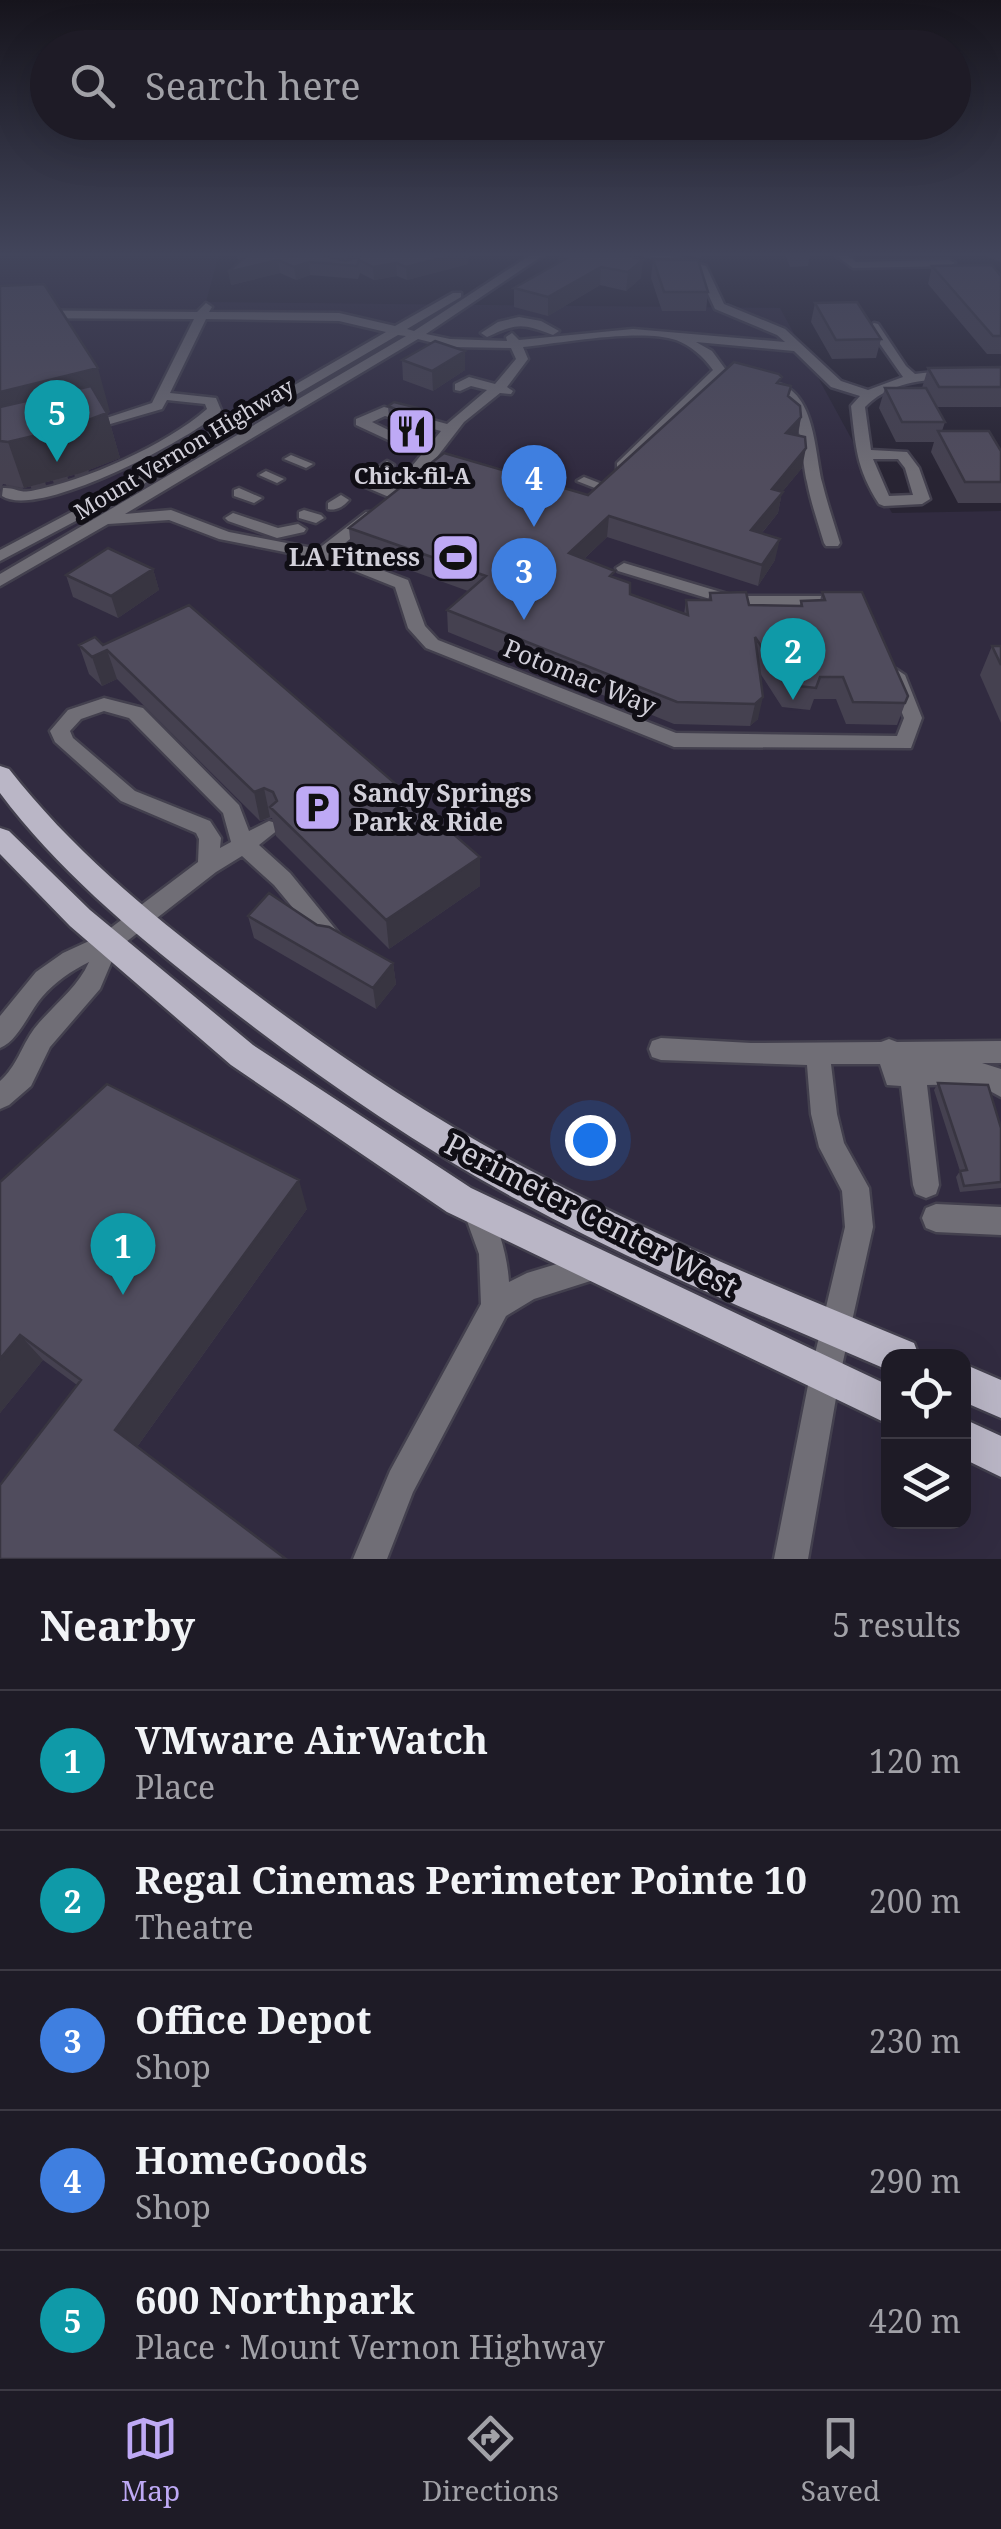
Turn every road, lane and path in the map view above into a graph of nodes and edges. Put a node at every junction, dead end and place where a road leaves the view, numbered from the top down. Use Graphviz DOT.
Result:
graph roads {
  1 [pos="197,327"];
  2 [pos="388,327"];
  3 [pos="411,327"];
  4 [pos="426,327"];
  5 [pos="438,327"];
  6 [pos="495,327"];
  7 [pos="539,327"];
  8 [pos="768,327"];
  9 [pos="874,327"];
  10 [pos="415,328"];
  11 [pos="398,329"];
  12 [pos="665,330"];
  13 [pos="553,331"];
  14 [pos="487,333"];
  15 [pos="792,345"];
  16 [pos="524,353"];
  17 [pos="722,375"];
  18 [pos="912,378"];
  19 [pos="1001,380"];
  20 [pos="460,387"];
  21 [pos="503,391"];
  22 [pos="869,394"];
  23 [pos="164,396"];
  24 [pos="668,400"];
  25 [pos="685,404"];
  26 [pos="652,414"];
  27 [pos="435,418"];
  28 [pos="670,419"];
  29 [pos="455,429"];
  30 [pos="637,430"];
  31 [pos="71,431"];
  32 [pos="172,435"];
  33 [pos="654,435"];
  34 [pos="214,436"];
  35 [pos="384,438"];
  36 [pos="412,447"];
  37 [pos="862,454"];
  38 [pos="180,457"];
  39 [pos="435,457"];
  40 [pos="388,464"];
  41 [pos="601,464"];
  42 [pos="618,470"];
  43 [pos="174,481"];
  44 [pos="583,489"];
  45 [pos="8,492"];
  46 [pos="396,494"];
  47 [pos="343,504"];
  48 [pos="375,511"];
  49 [pos="171,515"];
  50 [pos="233,518"];
  51 [pos="110,520"];
  52 [pos="306,521"];
  53 [pos="832,543"];
  54 [pos="322,554"];
  55 [pos="0,556"];
  56 [pos="624,568"];
  57 [pos="0,581"];
  58 [pos="857,603"];
  59 [pos="891,664"];
  60 [pos="0,775"];
  61 [pos="269,830"];
  62 [pos="0,838"];
  63 [pos="242,843"];
  64 [pos="208,866"];
  65 [pos="140,920"];
  66 [pos="330,936"];
  67 [pos="108,944"];
  68 [pos="0,1037"];
  69 [pos="661,1049"];
  70 [pos="889,1050"];
  71 [pos="1001,1052"];
  72 [pos="818,1054"];
  73 [pos="896,1076"];
  74 [pos="1001,1086"];
  75 [pos="0,1096"];
  76 [pos="926,1185"];
  77 [pos="477,1210"];
  78 [pos="936,1218"];
  79 [pos="1001,1221"];
  80 [pos="593,1267"];
  81 [pos="496,1306"];
  82 [pos="837,1330"];
  83 [pos="884,1349"];
  84 [pos="825,1375"];
  85 [pos="971,1386"];
  86 [pos="1001,1398"];
  87 [pos="881,1401"];
  88 [pos="971,1443"];
  89 [pos="1001,1457"];
  90 [pos="370,1559"];
  91 [pos="791,1559"];
  1 -- 23 [label="street"];
  2 -- 11 [label="street"];
  3 -- 10 [label="street"];
  4 -- 10 [label="street, Mount Vernon Highway"];
  5 -- 14 [label="street"];
  6 -- 14 [label="street"];
  7 -- 13 [label="street"];
  8 -- 15 [label="street"];
  9 -- 18 [label="street"];
  10 -- 11 [label="street, Mount Vernon Highway"];
  10 -- 16 [label="street"];
  10 -- 43 [label="street, Mount Vernon Highway"];
  11 -- 34 [label="street, Mount Vernon Highway"];
  12 -- 13 [label="street"];
  12 -- 15 [label="street"];
  12 -- 16 [label="street"];
  12 -- 17 [label="street"];
  13 -- 16 [label="street"];
  14 -- 16 [label="street"];
  15 -- 22 [label="street"];
  16 -- 21 [label="street"];
  17 -- 25 [label="street"];
  17 -- 53 [label="street"];
  18 -- 19 [label="street"];
  18 -- 22 [label="street"];
  20 -- 21 [label="street"];
  21 -- 29 [label="street"];
  22 -- 37 [label="street"];
  23 -- 31 [label="street"];
  23 -- 32 [label="street"];
  24 -- 25 [label="street"];
  25 -- 28 [label="street"];
  26 -- 28 [label="street"];
  27 -- 29 [label="street"];
  28 -- 33 [label="street"];
  29 -- 36 [label="street"];
  29 -- 39 [label="street"];
  30 -- 33 [label="street"];
  32 -- 34 [label="street"];
  32 -- 38 [label="street"];
  32 -- 45 [label="street"];
  33 -- 42 [label="street"];
  34 -- 38 [label="street, Mount Vernon Highway"];
  35 -- 36 [label="street"];
  36 -- 39 [label="street"];
  38 -- 55 [label="street, Mount Vernon Highway"];
  39 -- 46 [label="street"];
  40 -- 46 [label="street"];
  41 -- 42 [label="street"];
  42 -- 44 [label="street"];
  43 -- 49 [label="street"];
  43 -- 51 [label="street, Mount Vernon Highway"];
  46 -- 48 [label="street"];
  47 -- 48 [label="street"];
  48 -- 54 [label="street"];
  49 -- 51 [label="street, Potomac Way"];
  49 -- 54 [label="street, Potomac Way"];
  50 -- 52 [label="street"];
  51 -- 57 [label="street, Mount Vernon Highway"];
  54 -- 59 [label="street, Potomac Way"];
  56 -- 58 [label="street"];
  60 -- 65 [label="main road, Perimeter Center West"];
  61 -- 63 [label="street"];
  62 -- 67 [label="main road, Perimeter Center West"];
  63 -- 64 [label="street"];
  63 -- 64 [label="street"];
  63 -- 66 [label="street"];
  64 -- 65 [label="street"];
  65 -- 67 [label="street"];
  65 -- 82 [label="main road, Perimeter Center West"];
  67 -- 68 [label="street"];
  67 -- 75 [label="street"];
  67 -- 77 [label="main road, Perimeter Center West"];
  69 -- 72 [label="street"];
  70 -- 71 [label="street"];
  70 -- 72 [label="street"];
  70 -- 73 [label="street"];
  72 -- 82 [label="street"];
  74 -- 76 [label="street"];
  77 -- 80 [label="main road, Perimeter Center West"];
  77 -- 81 [label="street"];
  78 -- 79 [label="street"];
  80 -- 81 [label="street"];
  80 -- 84 [label="main road, Perimeter Center West"];
  81 -- 90 [label="street"];
  82 -- 83 [label="main road, Perimeter Center West"];
  82 -- 84 [label="street"];
  84 -- 87 [label="main road, Perimeter Center West"];
  84 -- 91 [label="street"];
  85 -- 86 [label="main road"];
  88 -- 89 [label="main road"];
}
